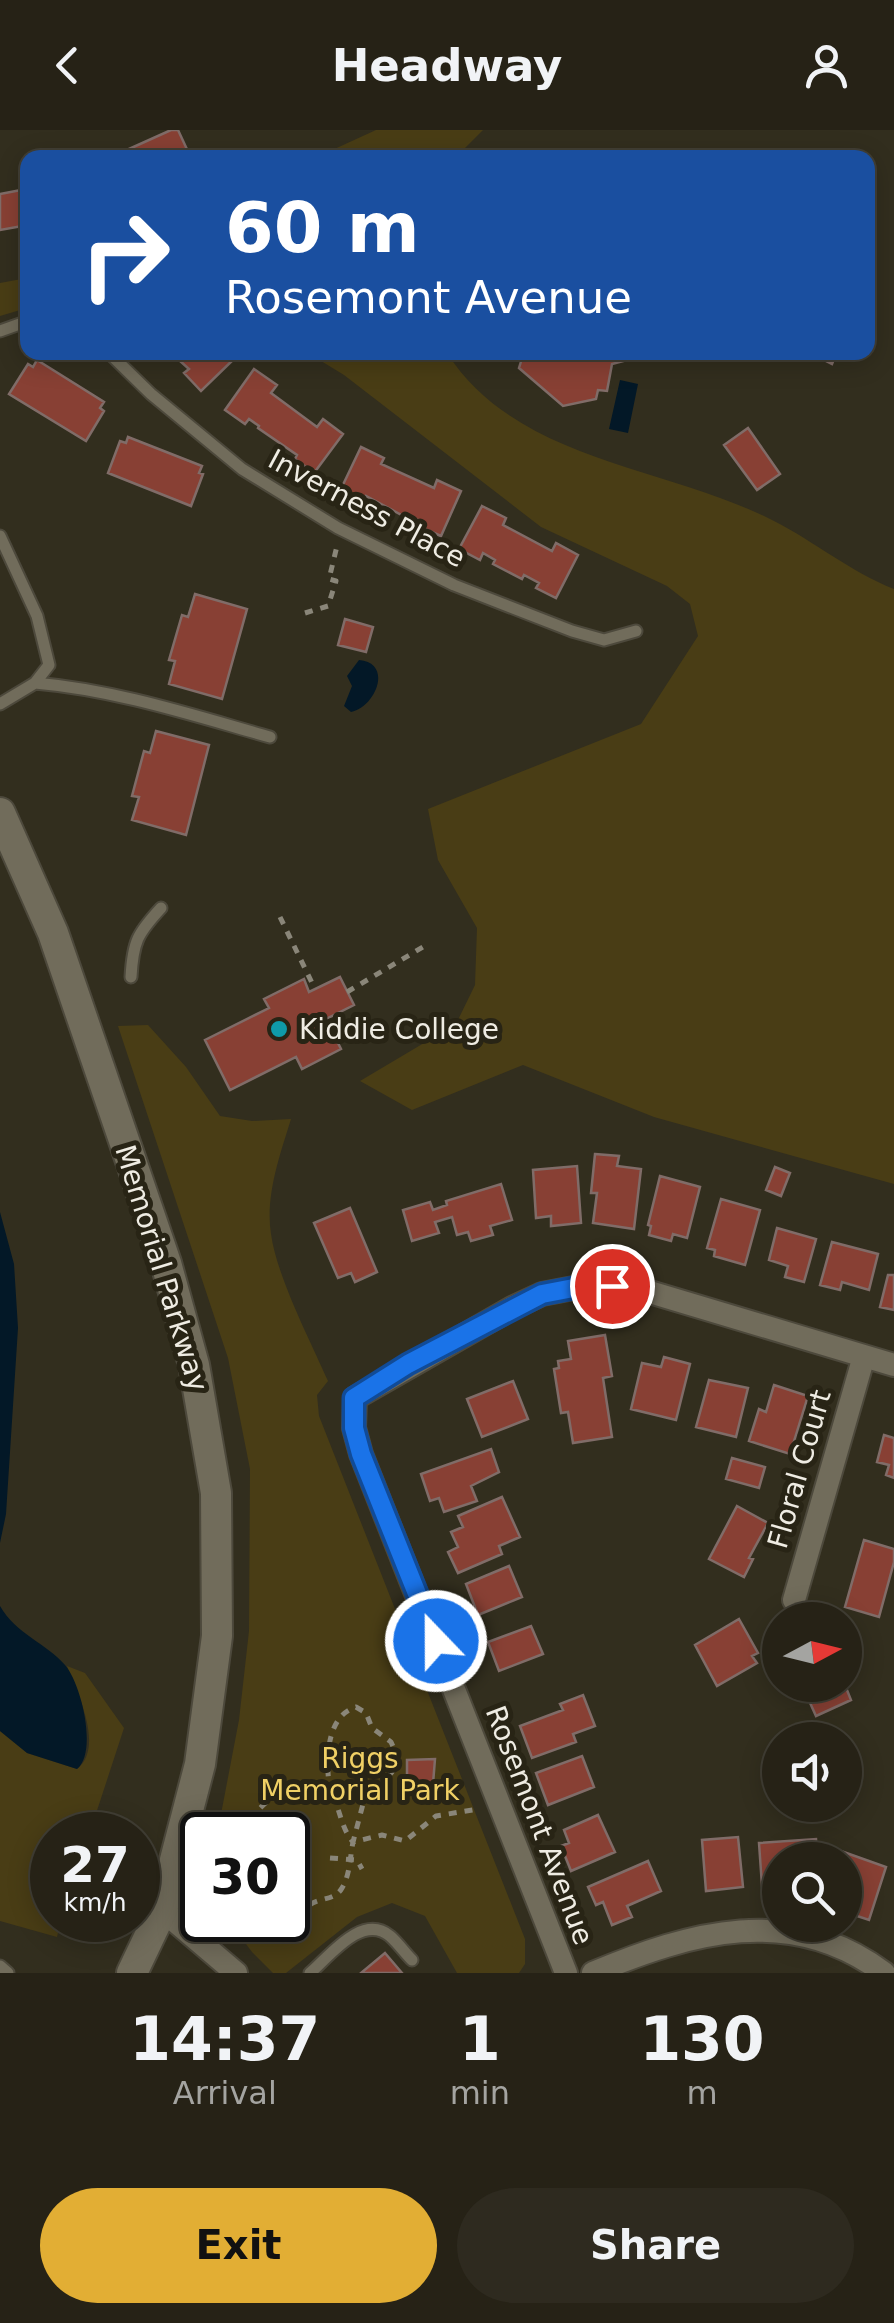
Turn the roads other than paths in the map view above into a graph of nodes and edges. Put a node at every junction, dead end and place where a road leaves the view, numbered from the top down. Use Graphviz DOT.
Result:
graph roads {
  1 [pos="116,360"];
  2 [pos="0,536"];
  3 [pos="636,631"];
  4 [pos="36,683"];
  5 [pos="0,704"];
  6 [pos="270,737"];
  7 [pos="0,812"];
  8 [pos="161,908"];
  9 [pos="131,977"];
  10 [pos="864,1356"];
  11 [pos="894,1365"];
  12 [pos="794,1600"];
  13 [pos="162,1910"];
  14 [pos="412,1960"];
  15 [pos="0,1966"];
  16 [pos="8,1973"];
  17 [pos="132,1973"];
  18 [pos="236,1973"];
  19 [pos="310,1973"];
  20 [pos="566,1973"];
  21 [pos="593,1973"];
  22 [pos="884,1973"];
  1 -- 3 [label="lane, Inverness Place"];
  2 -- 4 [label="lane"];
  4 -- 5 [label="lane"];
  4 -- 6 [label="lane"];
  7 -- 13 [label="main road, Memorial Parkway"];
  8 -- 9 [label="lane"];
  10 -- 11 [label="street, Rosemont Avenue"];
  10 -- 12 [label="street, Floral Court"];
  10 -- 20 [label="street, Rosemont Avenue"];
  13 -- 17 [label="main road, Memorial Parkway"];
  13 -- 18 [label="street"];
  14 -- 19 [label="lane"];
  15 -- 16 [label="lane"];
  21 -- 22 [label="street"];
}
